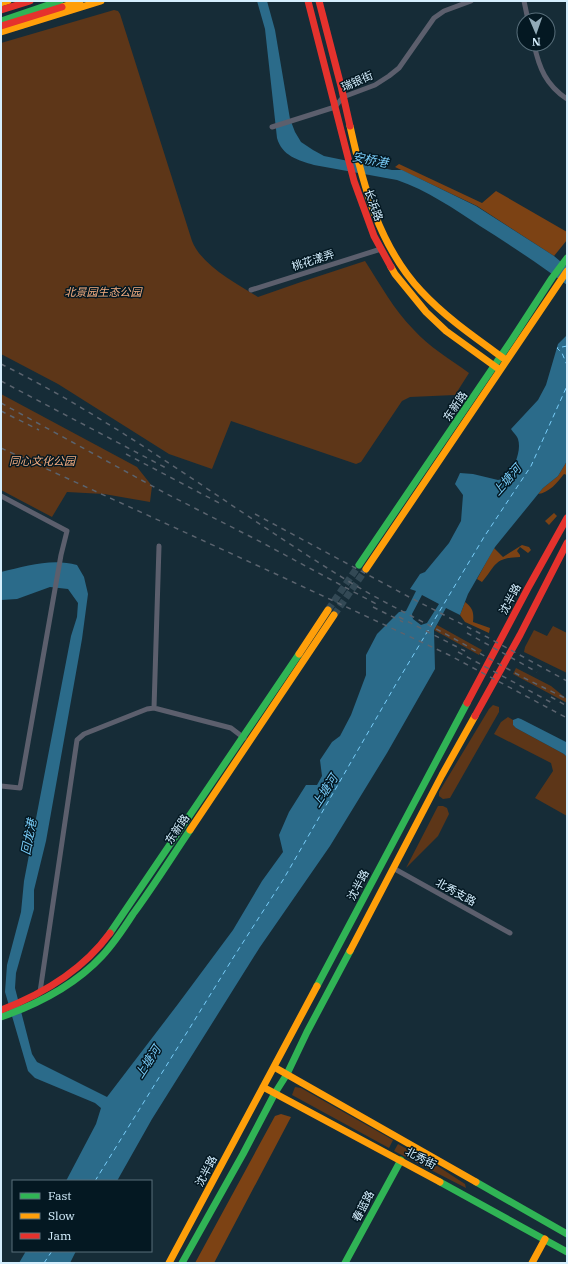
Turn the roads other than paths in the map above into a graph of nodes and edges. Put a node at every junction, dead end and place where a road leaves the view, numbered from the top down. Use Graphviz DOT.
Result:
graph roads {
  1 [pos="8,1"];
  2 [pos="30,1"];
  3 [pos="80,1"];
  4 [pos="101,1"];
  5 [pos="308,1"];
  6 [pos="319,1"];
  7 [pos="471,1"];
  8 [pos="524,1"];
  9 [pos="1,3"];
  10 [pos="61,4"];
  11 [pos="1,10"];
  12 [pos="526,12"];
  13 [pos="1,21"];
  14 [pos="1,26"];
  15 [pos="1,32"];
  16 [pos="536,52"];
  17 [pos="343,97"];
  18 [pos="567,99"];
  19 [pos="334,107"];
  20 [pos="272,126"];
  21 [pos="381,249"];
  22 [pos="565,261"];
  23 [pos="567,271"];
  24 [pos="251,290"];
  25 [pos="504,358"];
  26 [pos="497,368"];
  27 [pos="1,496"];
  28 [pos="567,518"];
  29 [pos="567,543"];
  30 [pos="160,546"];
  31 [pos="363,567"];
  32 [pos="328,610"];
  33 [pos="334,614"];
  34 [pos="154,708"];
  35 [pos="243,737"];
  36 [pos="249,742"];
  37 [pos="1,786"];
  38 [pos="393,868"];
  39 [pos="510,933"];
  40 [pos="40,992"];
  41 [pos="23,1005"];
  42 [pos="4,1013"];
  43 [pos="274,1067"];
  44 [pos="287,1074"];
  45 [pos="263,1088"];
  46 [pos="275,1094"];
  47 [pos="401,1160"];
  48 [pos="567,1234"];
  49 [pos="545,1239"];
  50 [pos="567,1252"];
  51 [pos="169,1263"];
  52 [pos="182,1263"];
  53 [pos="345,1263"];
  54 [pos="532,1263"];
  1 -- 9 [label="main road"];
  2 -- 11 [label="main road"];
  3 -- 10 [label="main road"];
  4 -- 15 [label="main road"];
  5 -- 19 [label="main road, 长浜路"];
  6 -- 17 [label="main road, 长浜路"];
  7 -- 17 [label="street, 瑞银街"];
  8 -- 12 [label="street"];
  10 -- 13 [label="main road"];
  10 -- 14 [label="main road"];
  16 -- 18 [label="street"];
  17 -- 19 [label="street, 瑞银街"];
  17 -- 25 [label="main road, 长浜路"];
  19 -- 20 [label="street, 瑞银街"];
  19 -- 21 [label="main road, 长浜路"];
  21 -- 24 [label="street, 桃花漾弄"];
  21 -- 26 [label="main road, 长浜路"];
  22 -- 25 [label="main road, 东新路"];
  23 -- 25 [label="main road, 东新路"];
  25 -- 26 [label="main road, 东新路"];
  26 -- 31 [label="main road, 东新路"];
  27 -- 37 [label="street"];
  28 -- 43 [label="main road, 沈半路"];
  29 -- 38 [label="main road, 沈半路"];
  30 -- 34 [label="street"];
  32 -- 35 [label="main road, 东新路"];
  33 -- 36 [label="main road, 东新路"];
  34 -- 35 [label="street"];
  34 -- 40 [label="street"];
  35 -- 36 [label="street"];
  35 -- 40 [label="main road, 东新路"];
  36 -- 41 [label="main road, 东新路"];
  38 -- 39 [label="street, 北秀支路"];
  38 -- 44 [label="main road, 沈半路"];
  40 -- 41 [label="main road, 东新路"];
  41 -- 42 [label="main road, 东新路"];
  43 -- 44 [label="main road, 北秀街"];
  43 -- 45 [label="main road, 沈半路"];
  44 -- 46 [label="main road, 沈半路"];
  44 -- 48 [label="main road, 北秀街"];
  45 -- 46 [label="main road, 北秀街"];
  45 -- 51 [label="main road, 沈半路"];
  46 -- 47 [label="main road, 北秀街"];
  46 -- 52 [label="main road, 沈半路"];
  47 -- 49 [label="main road, 北秀街"];
  47 -- 53 [label="main road, 春蓝路"];
  49 -- 50 [label="main road, 北秀街"];
  49 -- 54 [label="main road"];
}
